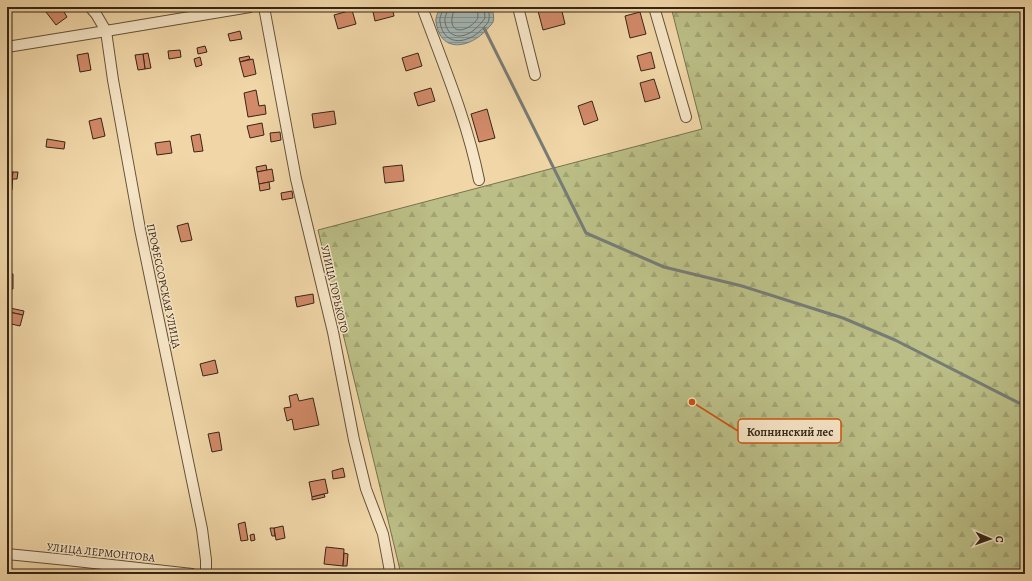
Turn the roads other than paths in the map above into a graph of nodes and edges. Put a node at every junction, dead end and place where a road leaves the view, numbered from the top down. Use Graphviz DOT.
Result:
graph roads {
  1 [pos="90,7"];
  2 [pos="250,7"];
  3 [pos="264,7"];
  4 [pos="422,7"];
  5 [pos="518,7"];
  6 [pos="654,7"];
  7 [pos="106,31"];
  8 [pos="7,46"];
  9 [pos="535,75"];
  10 [pos="686,117"];
  11 [pos="479,180"];
  12 [pos="7,554"];
  13 [pos="192,574"];
  14 [pos="206,574"];
  15 [pos="390,574"];
  1 -- 7 [label="street, ПРОФЕССОРСКАЯ УЛИЦА"];
  2 -- 7 [label="street"];
  3 -- 15 [label="street, УЛИЦА ГОРЬКОГО"];
  4 -- 11 [label="street"];
  5 -- 9 [label="street"];
  6 -- 10 [label="street"];
  7 -- 8 [label="street"];
  7 -- 14 [label="street, ПРОФЕССОРСКАЯ УЛИЦА"];
  12 -- 13 [label="street, УЛИЦА ЛЕРМОНТОВА"];
}
